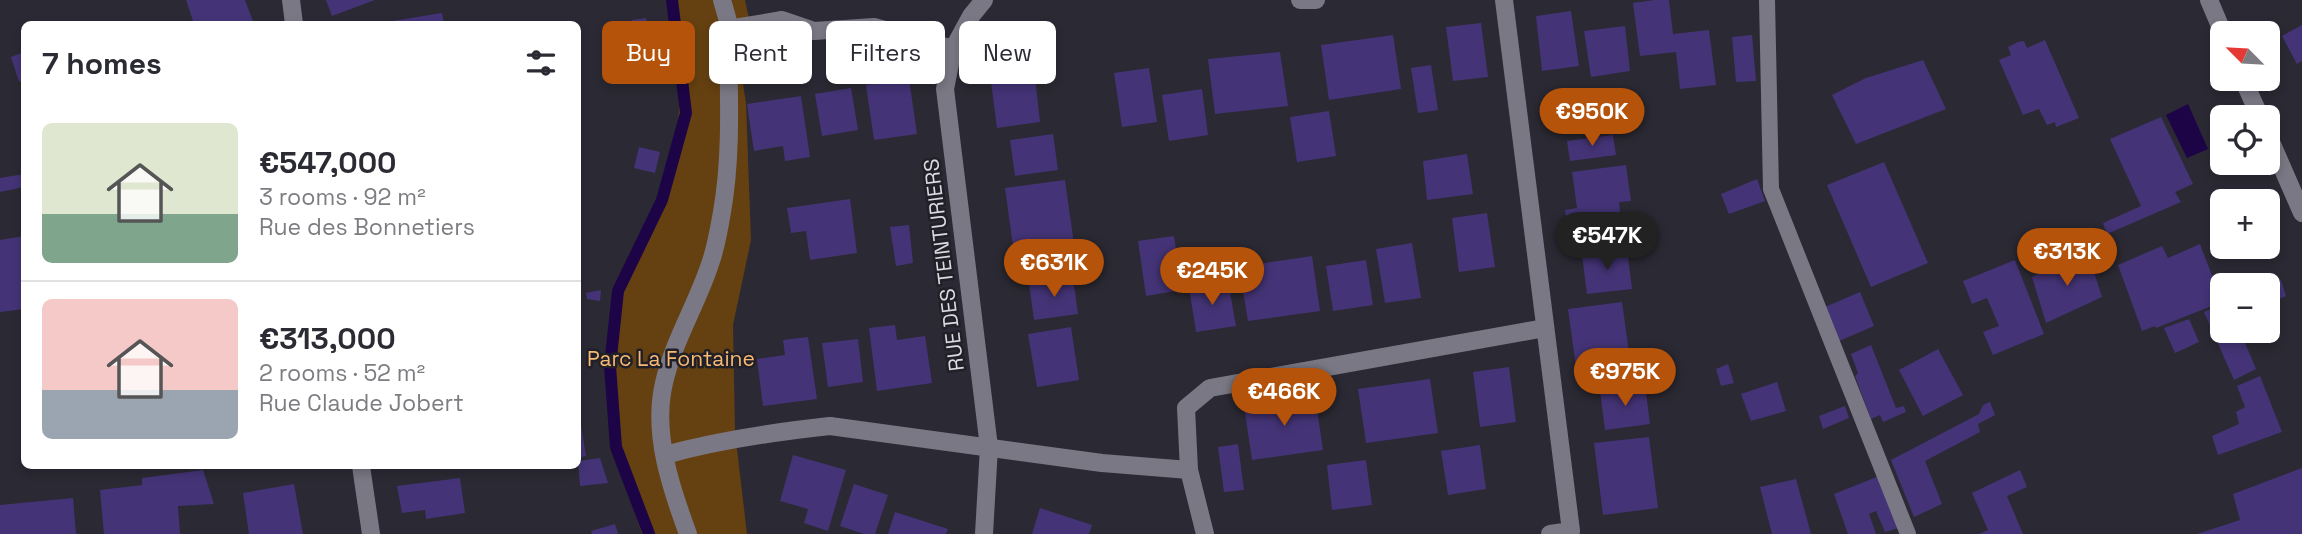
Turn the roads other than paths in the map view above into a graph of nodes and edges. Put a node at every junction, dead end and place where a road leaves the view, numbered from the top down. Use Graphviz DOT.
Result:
graph roads {
  1 [pos="291,0"];
  2 [pos="722,0"];
  3 [pos="984,0"];
  4 [pos="1300,0"];
  5 [pos="1316,0"];
  6 [pos="1504,0"];
  7 [pos="1767,0"];
  8 [pos="2209,0"];
  9 [pos="294,21"];
  10 [pos="728,21"];
  11 [pos="2218,21"];
  12 [pos="812,30"];
  13 [pos="953,49"];
  14 [pos="729,84"];
  15 [pos="2280,163"];
  16 [pos="2302,213"];
  17 [pos="1545,328"];
  18 [pos="989,447"];
  19 [pos="665,455"];
  20 [pos="360,469"];
  21 [pos="1189,470"];
  22 [pos="371,534"];
  23 [pos="688,534"];
  24 [pos="984,534"];
  25 [pos="1205,534"];
  26 [pos="1550,534"];
  27 [pos="1908,534"];
  1 -- 9 [label="street"];
  2 -- 10 [label="street"];
  3 -- 13 [label="street, RUE DES TEINTURIERS"];
  4 -- 5 [label="street"];
  6 -- 17 [label="street"];
  7 -- 27 [label="lane"];
  8 -- 11 [label="street"];
  12 -- 13 [label="street"];
  13 -- 18 [label="street, RUE DES TEINTURIERS"];
  14 -- 19 [label="street"];
  15 -- 16 [label="street"];
  17 -- 21 [label="street"];
  17 -- 26 [label="street"];
  18 -- 19 [label="street"];
  18 -- 21 [label="street"];
  18 -- 24 [label="street, RUE DES TEINTURIERS"];
  19 -- 23 [label="street"];
  20 -- 22 [label="street"];
  21 -- 25 [label="street"];
}
